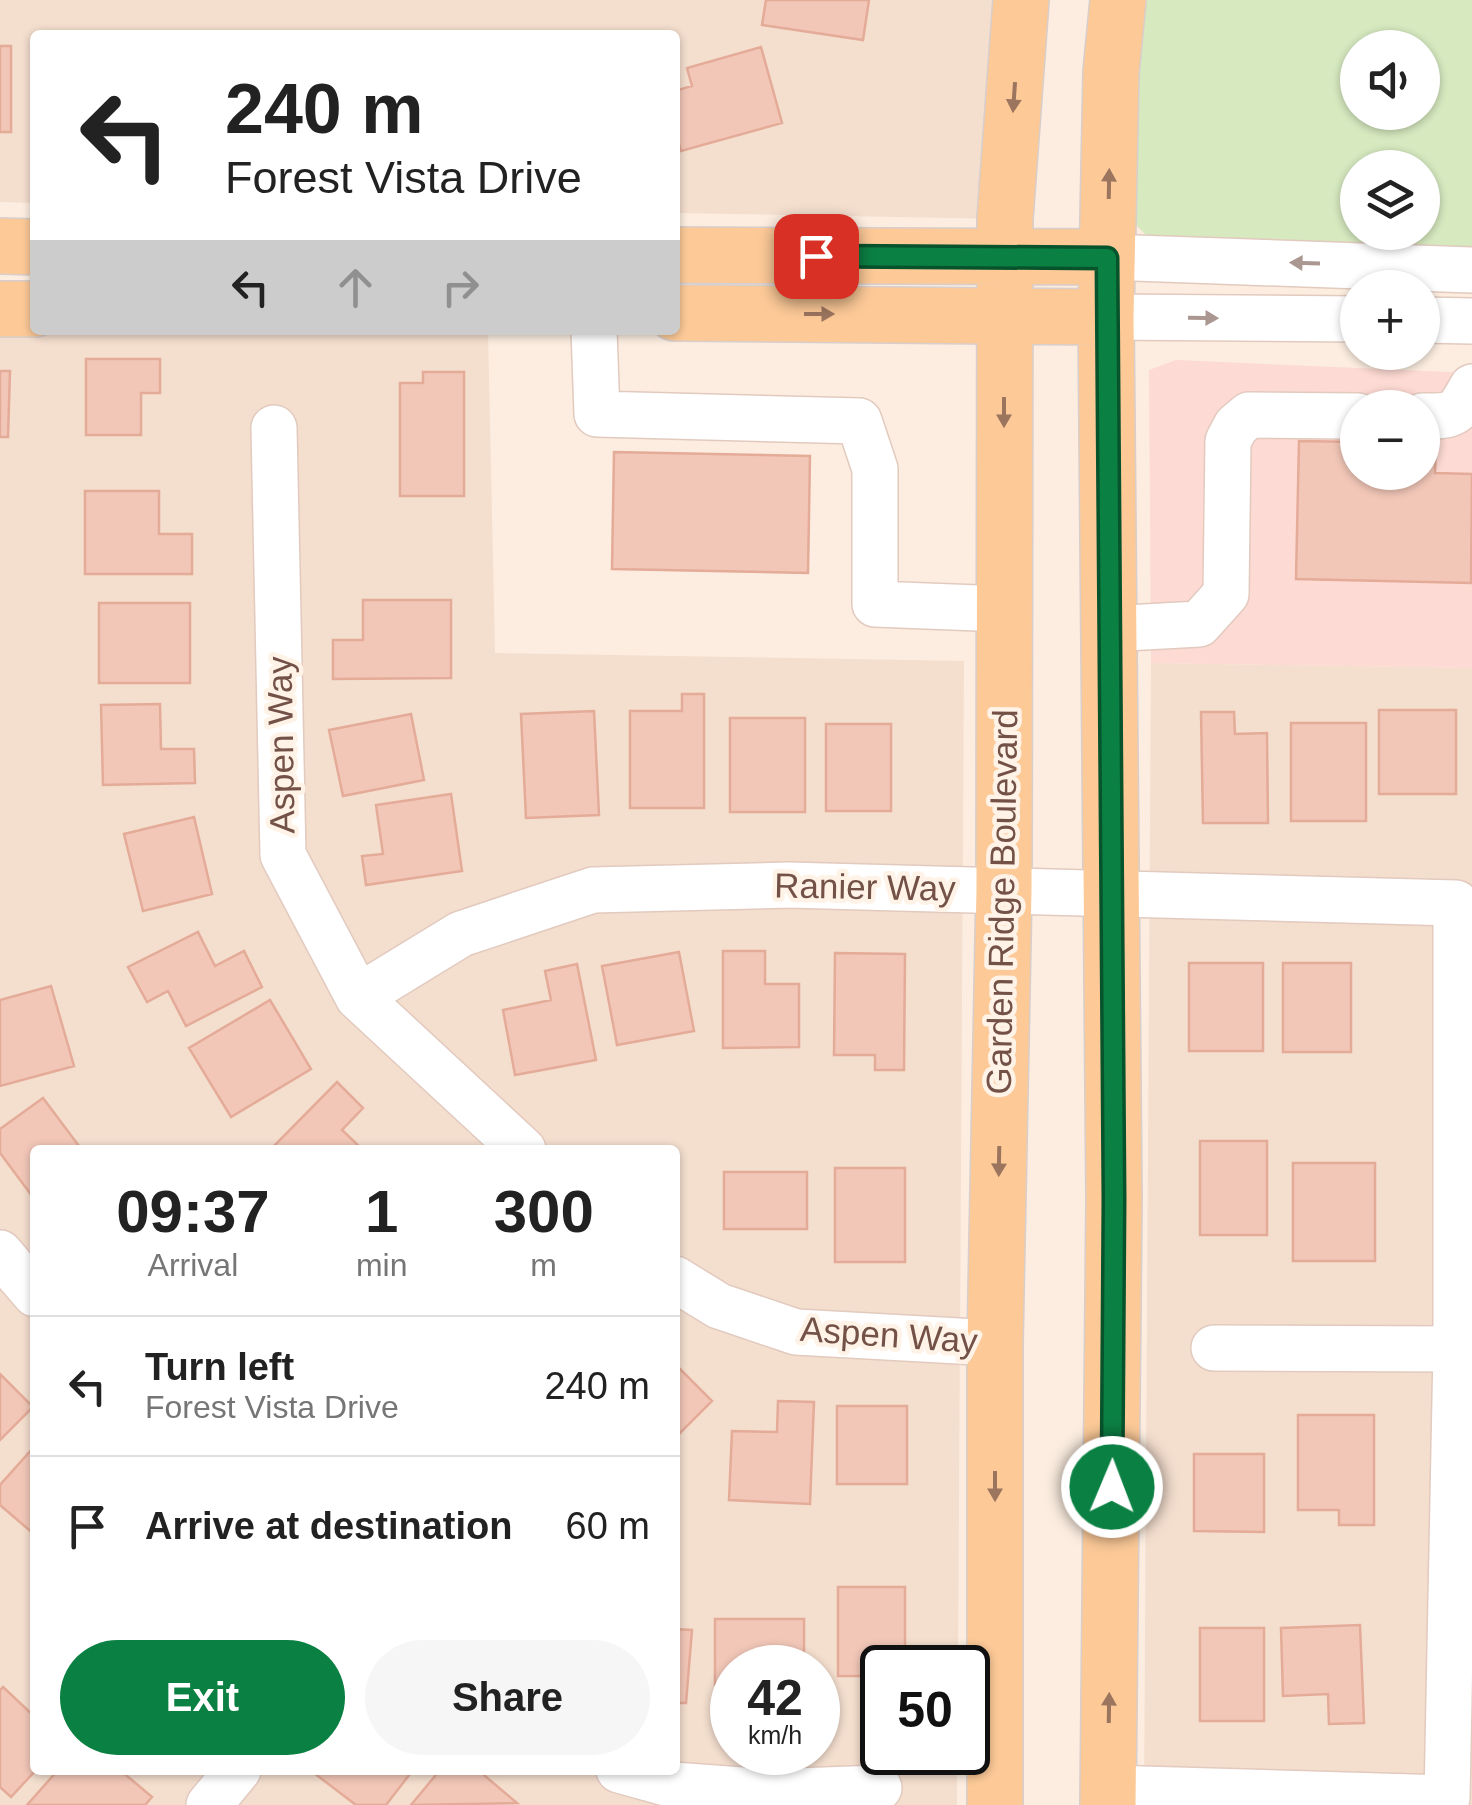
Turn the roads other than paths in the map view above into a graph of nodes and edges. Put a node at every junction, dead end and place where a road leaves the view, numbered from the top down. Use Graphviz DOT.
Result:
graph roads {
  1 [pos="1021,0"];
  2 [pos="1118,0"];
  3 [pos="0,246"];
  4 [pos="30,247"];
  5 [pos="680,255"];
  6 [pos="1005,258"];
  7 [pos="1107,258"];
  8 [pos="1472,270"];
  9 [pos="0,309"];
  10 [pos="30,310"];
  11 [pos="680,313"];
  12 [pos="1004,315"];
  13 [pos="1106,317"];
  14 [pos="1340,319"];
  15 [pos="1440,320"];
  16 [pos="1472,320"];
  17 [pos="594,335"];
  18 [pos="1472,387"];
  19 [pos="1340,416"];
  20 [pos="1440,416"];
  21 [pos="274,428"];
  22 [pos="1004,608"];
  23 [pos="1108,630"];
  24 [pos="1004,889"];
  25 [pos="1110,892"];
  26 [pos="358,997"];
  27 [pos="518,1145"];
  28 [pos="0,1252"];
  29 [pos="680,1282"];
  30 [pos="30,1288"];
  31 [pos="996,1342"];
  32 [pos="1214,1348"];
  33 [pos="1456,1349"];
  34 [pos="234,1775"];
  35 [pos="637,1775"];
  36 [pos="879,1788"];
  37 [pos="1108,1796"];
  38 [pos="209,1805"];
  39 [pos="995,1805"];
  1 -- 6 [label="main road, Garden Ridge Boulevard, one-way"];
  7 -- 2 [label="main road, one-way"];
  3 -- 4 [label="main road"];
  5 -- 6 [label="main road"];
  6 -- 7 [label="main road"];
  6 -- 12 [label="main road, Garden Ridge Boulevard"];
  8 -- 7 [label="street, one-way"];
  7 -- 13 [label="main road"];
  9 -- 10 [label="main road"];
  11 -- 12 [label="main road, one-way"];
  12 -- 13 [label="main road"];
  12 -- 22 [label="main road, Garden Ridge Boulevard, one-way"];
  13 -- 14 [label="street, one-way"];
  13 -- 23 [label="main road"];
  15 -- 16 [label="street"];
  17 -- 22 [label="street"];
  18 -- 20 [label="street"];
  19 -- 23 [label="street"];
  21 -- 26 [label="street, Aspen Way"];
  22 -- 24 [label="main road, Garden Ridge Boulevard"];
  23 -- 25 [label="main road"];
  24 -- 25 [label="street, Ranier Way"];
  24 -- 26 [label="street, Ranier Way"];
  24 -- 31 [label="main road, Garden Ridge Boulevard, one-way"];
  25 -- 33 [label="street, Ranier Way"];
  37 -- 25 [label="main road, one-way"];
  26 -- 27 [label="street, Aspen Way"];
  28 -- 30 [label="street"];
  29 -- 31 [label="street, Aspen Way"];
  31 -- 39 [label="main road, Garden Ridge Boulevard, one-way"];
  32 -- 33 [label="street"];
  33 -- 37 [label="street"];
  34 -- 38 [label="street"];
  35 -- 36 [label="street"];
}
